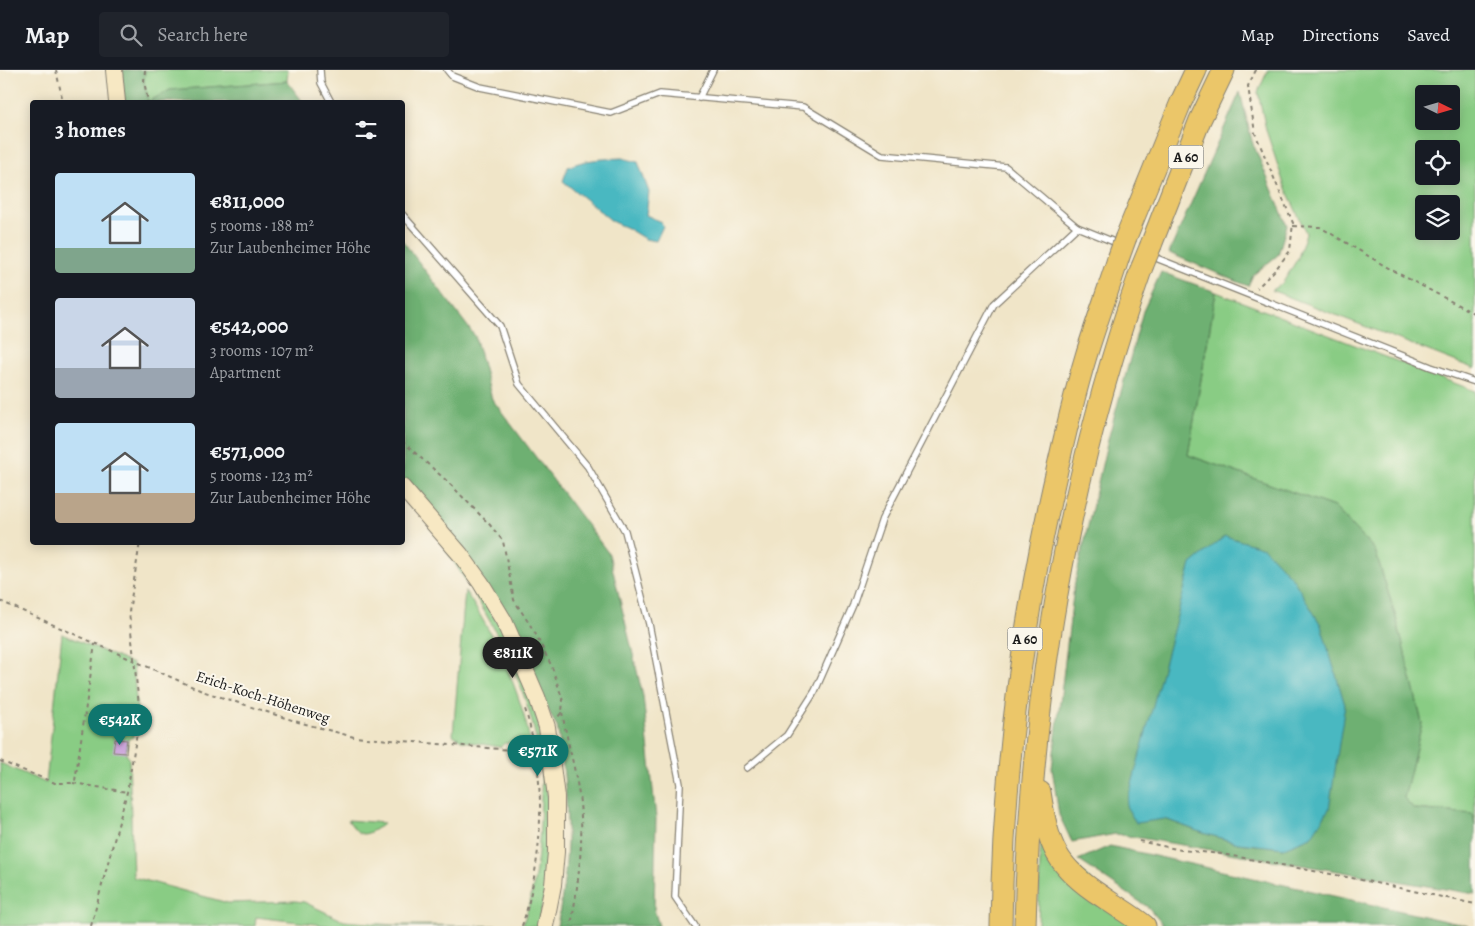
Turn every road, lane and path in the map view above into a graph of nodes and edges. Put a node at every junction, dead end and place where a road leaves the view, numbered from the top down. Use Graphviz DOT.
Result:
graph roads {
  1 [pos="56,70"];
  2 [pos="114,70"];
  3 [pos="144,70"];
  4 [pos="320,70"];
  5 [pos="448,70"];
  6 [pos="713,70"];
  7 [pos="1196,70"];
  8 [pos="1224,70"];
  9 [pos="1256,70"];
  10 [pos="699,98"];
  11 [pos="63,100"];
  12 [pos="117,100"];
  13 [pos="148,100"];
  14 [pos="330,100"];
  15 [pos="405,217"];
  16 [pos="1293,226"];
  17 [pos="1077,227"];
  18 [pos="1135,251"];
  19 [pos="1250,295"];
  20 [pos="1475,314"];
  21 [pos="1475,382"];
  22 [pos="405,444"];
  23 [pos="405,490"];
  24 [pos="140,545"];
  25 [pos="0,601"];
  26 [pos="95,644"];
  27 [pos="135,662"];
  28 [pos="523,703"];
  29 [pos="562,712"];
  30 [pos="555,720"];
  31 [pos="535,752"];
  32 [pos="1034,756"];
  33 [pos="0,761"];
  34 [pos="747,768"];
  35 [pos="71,783"];
  36 [pos="127,792"];
  37 [pos="1139,841"];
  38 [pos="1475,904"];
  39 [pos="91,926"];
  40 [pos="522,926"];
  41 [pos="545,926"];
  42 [pos="571,926"];
  43 [pos="695,926"];
  44 [pos="1001,926"];
  45 [pos="1025,926"];
  46 [pos="1145,926"];
  1 -- 11 [label="path"];
  2 -- 12 [label="street"];
  3 -- 13 [label="path"];
  4 -- 14 [label="lane"];
  5 -- 10 [label="lane"];
  6 -- 10 [label="lane"];
  7 -- 18 [label="highway, A 60"];
  8 -- 18 [label="highway, A 60"];
  9 -- 16 [label="path"];
  10 -- 17 [label="lane"];
  15 -- 43 [label="lane"];
  16 -- 19 [label="path"];
  16 -- 20 [label="path"];
  17 -- 18 [label="lane"];
  17 -- 34 [label="lane"];
  18 -- 19 [label="lane"];
  18 -- 32 [label="highway, A 60"];
  18 -- 44 [label="highway, A 60"];
  19 -- 21 [label="lane"];
  22 -- 29 [label="path"];
  23 -- 41 [label="street"];
  24 -- 27 [label="path"];
  25 -- 26 [label="path, Erich-Koch-Höhenweg"];
  26 -- 27 [label="path, Erich-Koch-Höhenweg"];
  26 -- 35 [label="path"];
  27 -- 31 [label="path, Erich-Koch-Höhenweg"];
  27 -- 36 [label="path"];
  28 -- 31 [label="path"];
  29 -- 30 [label="path"];
  29 -- 42 [label="path"];
  31 -- 40 [label="path"];
  32 -- 45 [label="highway, A 60"];
  32 -- 46 [label="highway, A 60"];
  33 -- 35 [label="path"];
  35 -- 36 [label="path"];
  36 -- 39 [label="path"];
  37 -- 38 [label="path"];
}
